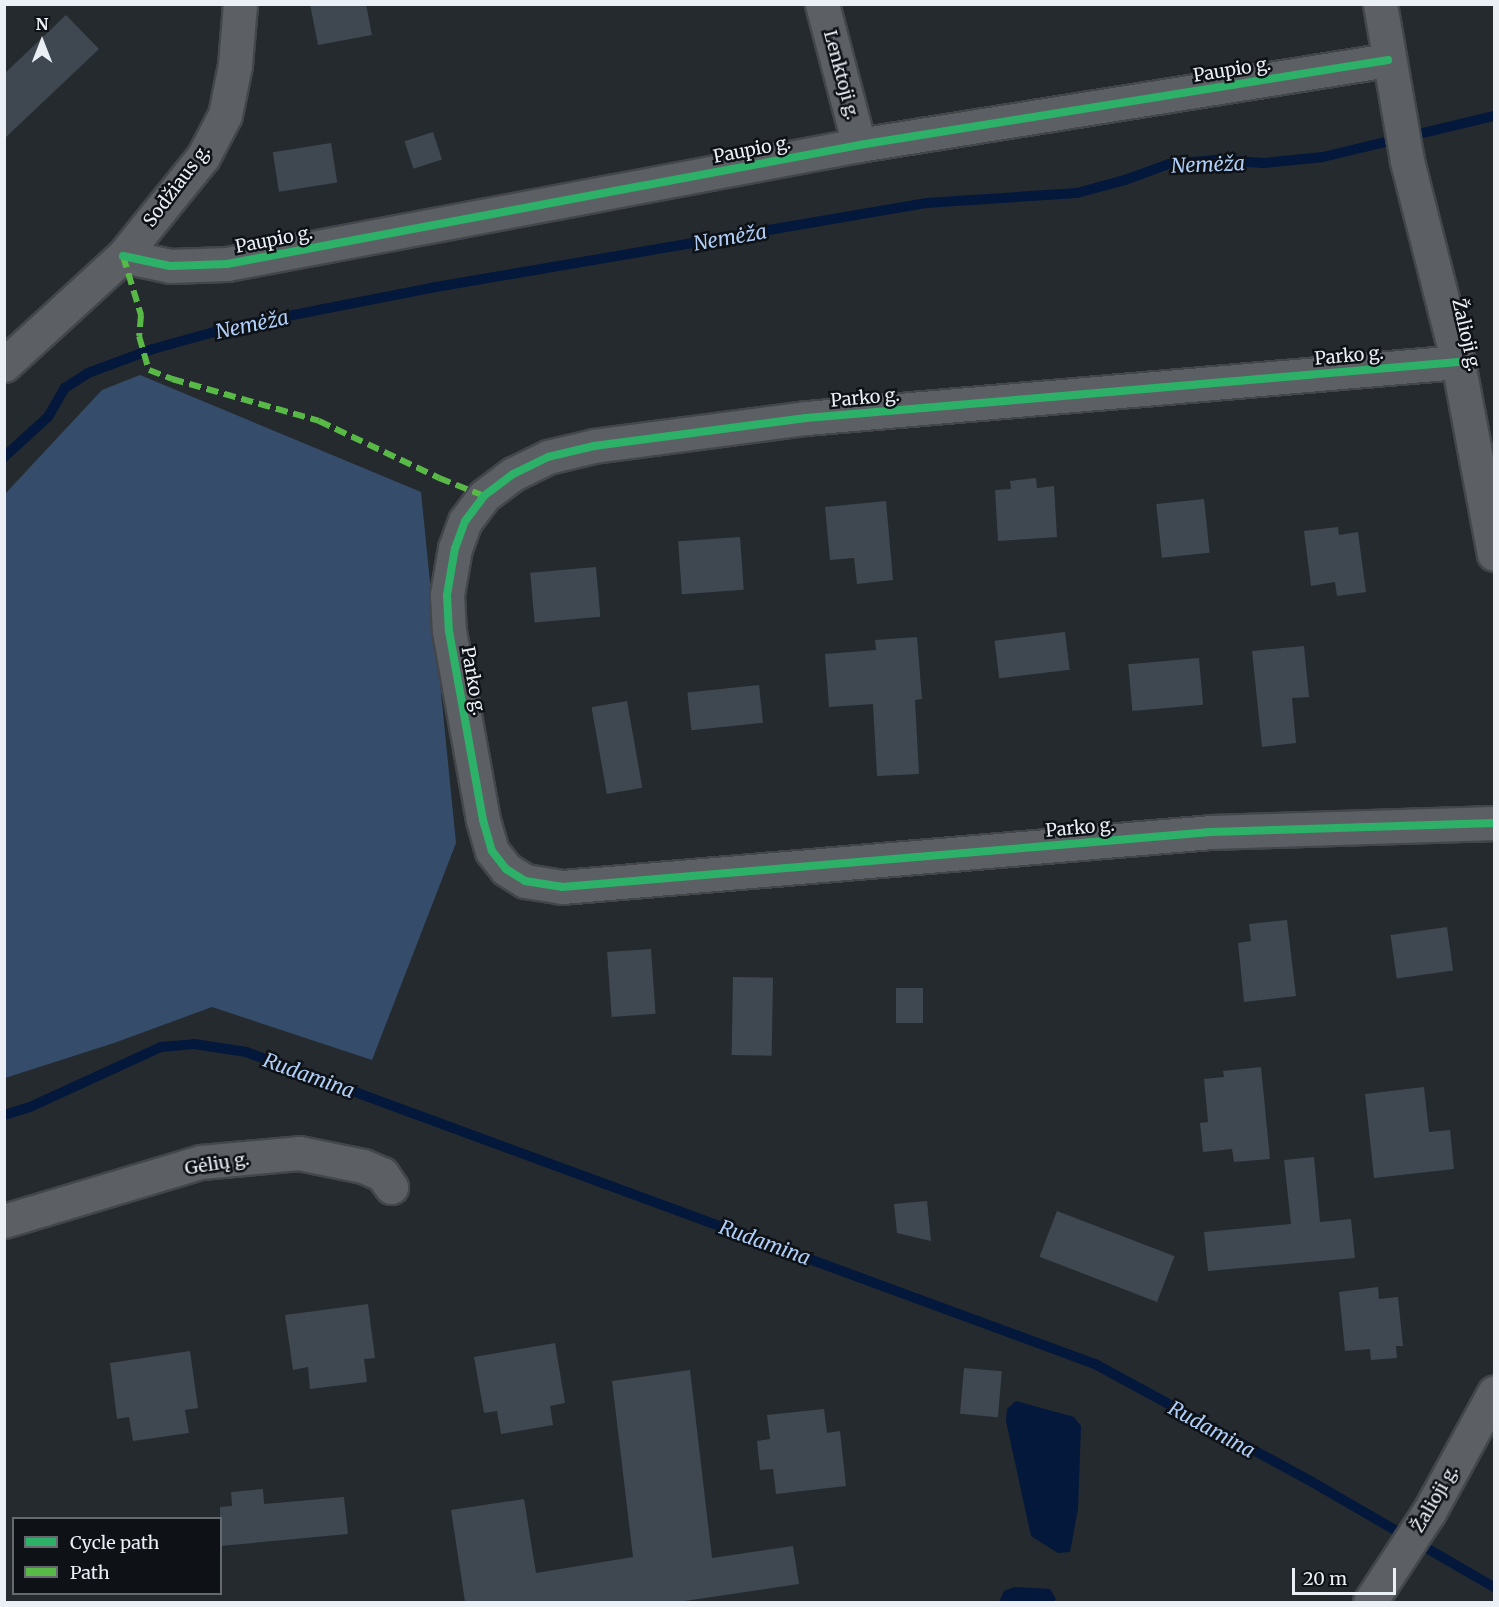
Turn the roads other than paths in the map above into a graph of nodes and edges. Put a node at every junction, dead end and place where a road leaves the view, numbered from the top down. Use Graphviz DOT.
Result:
graph roads {
  1 [pos="240,4"];
  2 [pos="822,4"];
  3 [pos="1380,4"];
  4 [pos="1388,60"];
  5 [pos="860,145"];
  6 [pos="123,256"];
  7 [pos="1458,362"];
  8 [pos="4,365"];
  9 [pos="1494,554"];
  10 [pos="1494,824"];
  11 [pos="391,1187"];
  12 [pos="4,1221"];
  13 [pos="1494,1393"];
  14 [pos="1370,1602"];
  1 -- 6 [label="street, Sodžiaus g."];
  2 -- 5 [label="street, Lenktoji g."];
  3 -- 4 [label="street, Žalioji g."];
  4 -- 5 [label="street, Paupio g."];
  4 -- 7 [label="street, Žalioji g."];
  5 -- 6 [label="street, Paupio g."];
  6 -- 8 [label="street"];
  7 -- 9 [label="street, Žalioji g."];
  7 -- 10 [label="street, Parko g."];
  11 -- 12 [label="street, Gėlių g."];
  13 -- 14 [label="street, Žalioji g."];
}
